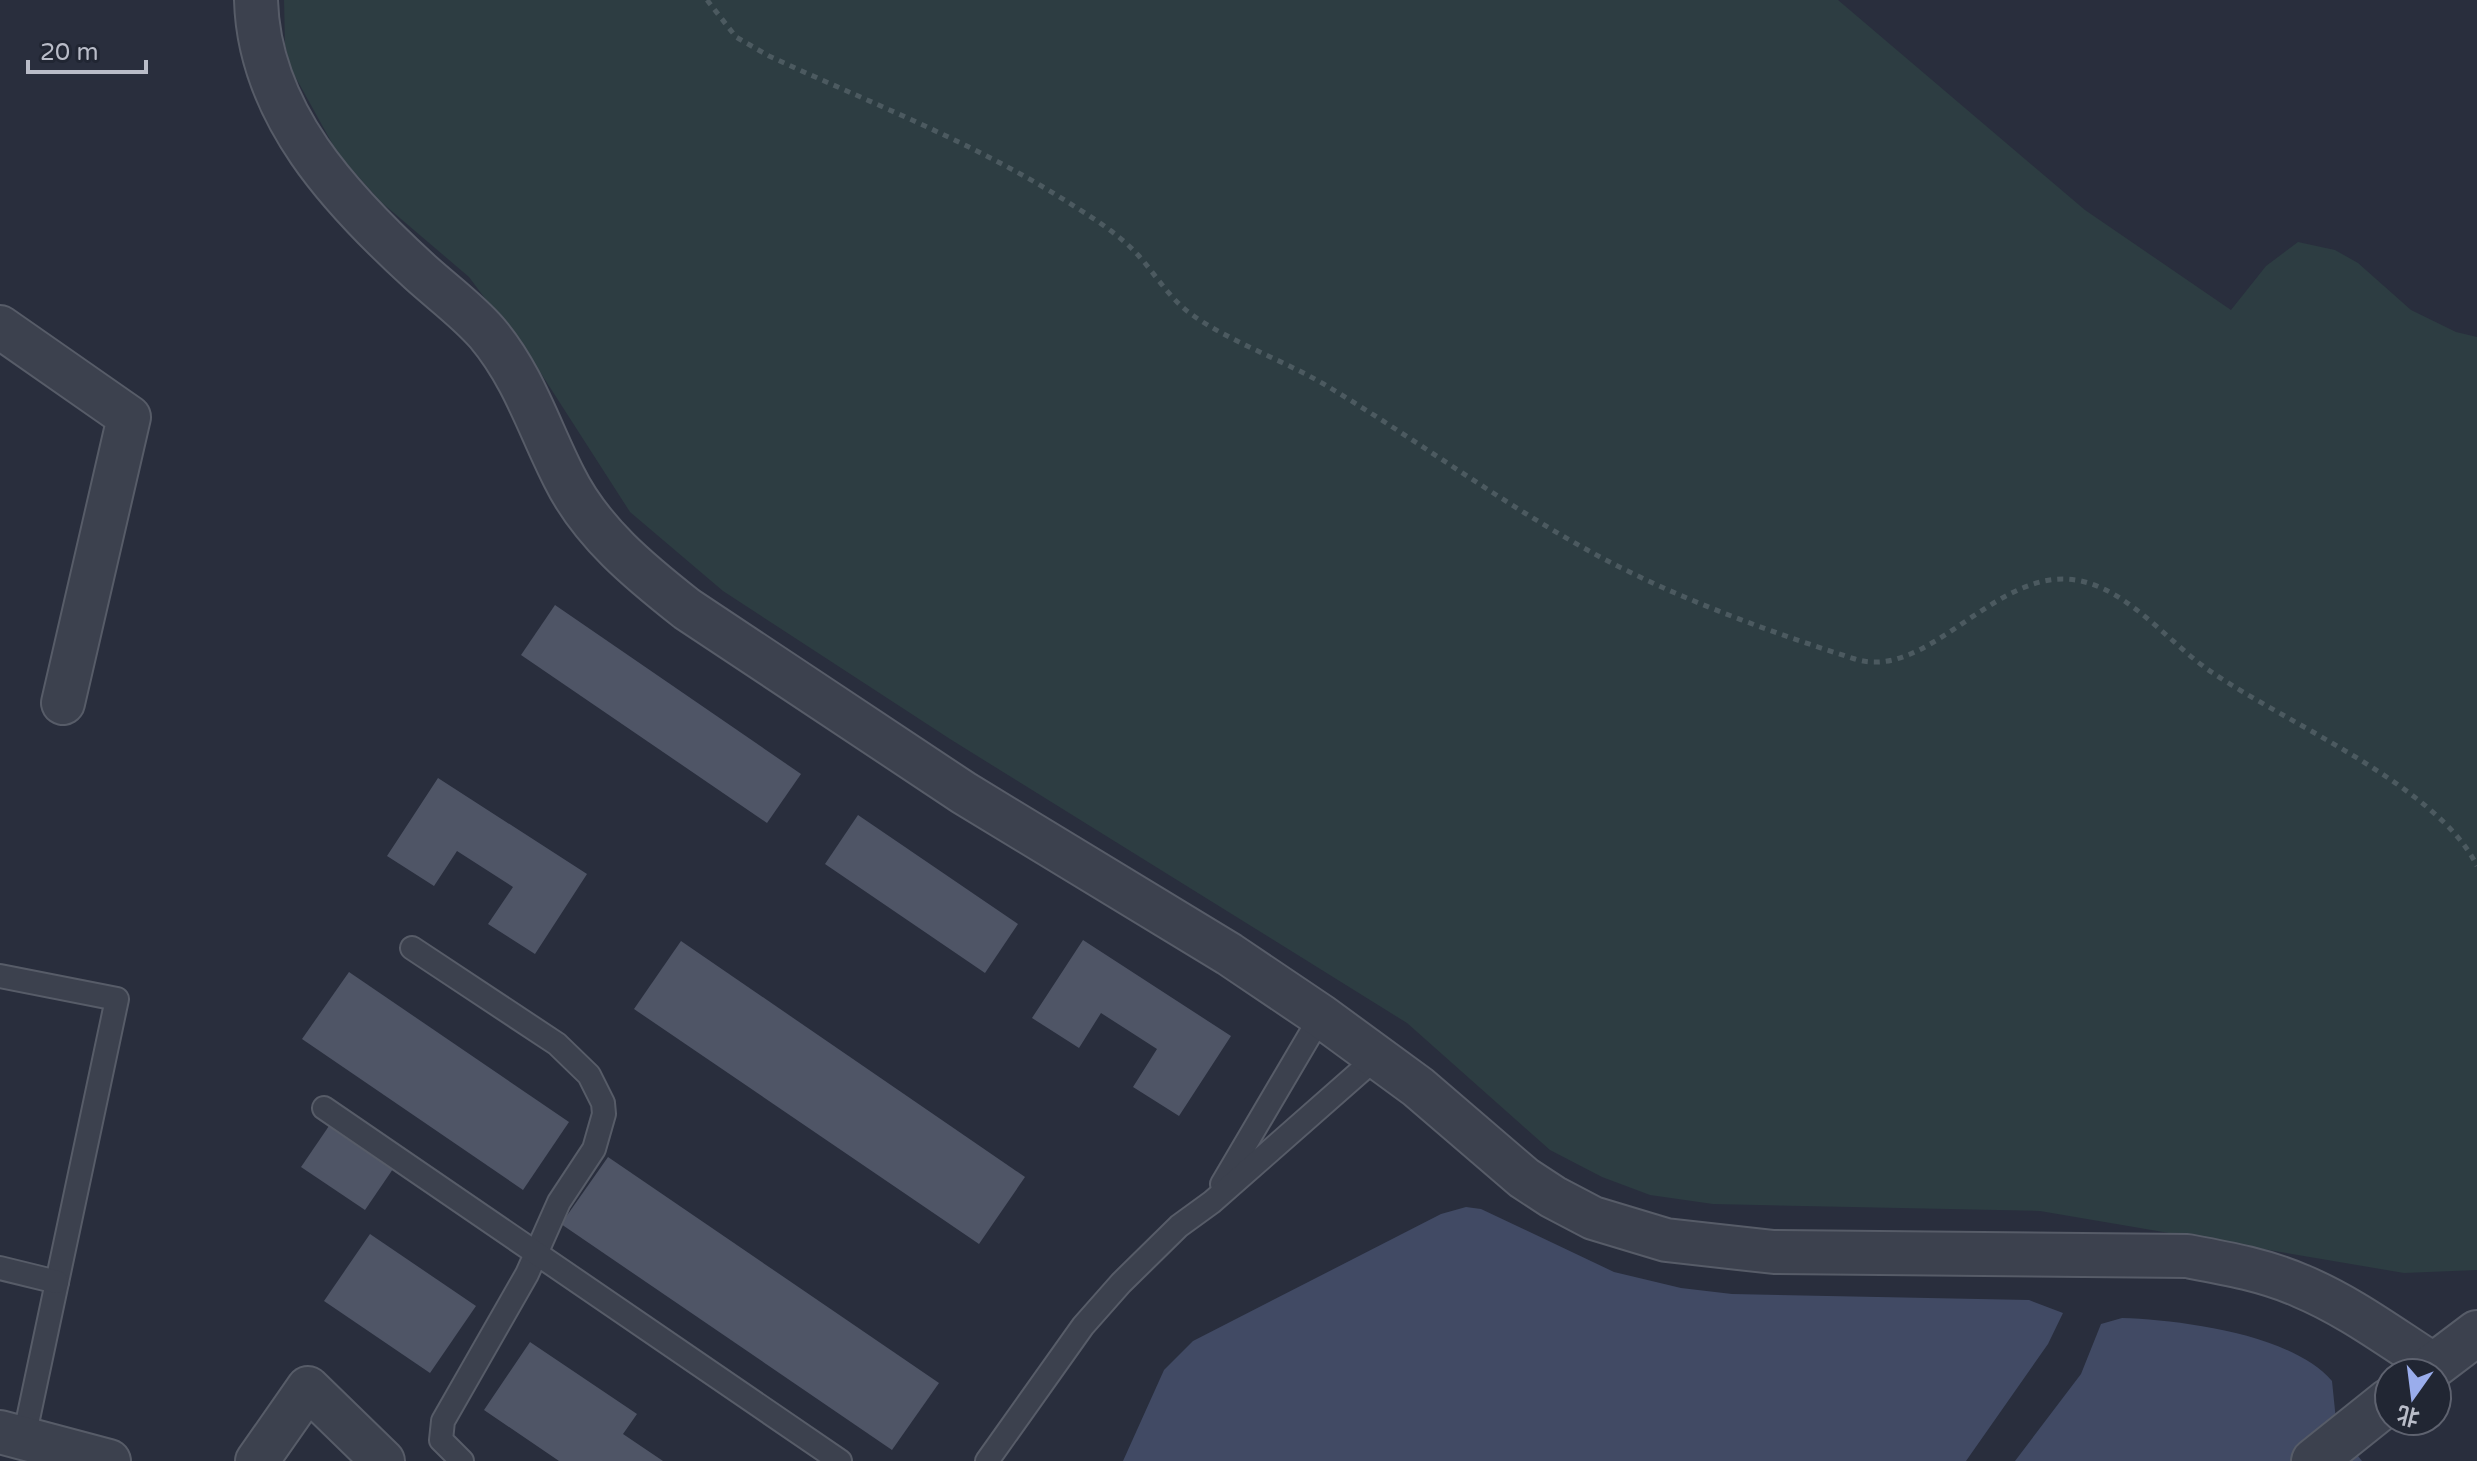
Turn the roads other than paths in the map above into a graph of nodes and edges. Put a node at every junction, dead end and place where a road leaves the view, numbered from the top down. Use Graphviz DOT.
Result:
graph roads {
  1 [pos="256,0"];
  2 [pos="0,327"];
  3 [pos="63,703"];
  4 [pos="412,948"];
  5 [pos="0,976"];
  6 [pos="1321,1016"];
  7 [pos="1378,1056"];
  8 [pos="324,1108"];
  9 [pos="1212,1202"];
  10 [pos="537,1254"];
  11 [pos="0,1268"];
  12 [pos="57,1282"];
  13 [pos="2477,1333"];
  14 [pos="2413,1357"];
  15 [pos="2445,1357"];
  16 [pos="2373,1414"];
  17 [pos="12,1435"];
  18 [pos="109,1461"];
  19 [pos="257,1461"];
  20 [pos="383,1461"];
  21 [pos="462,1461"];
  22 [pos="840,1461"];
  23 [pos="987,1461"];
  24 [pos="2314,1461"];
  1 -- 6 [label="street"];
  2 -- 3 [label="street"];
  4 -- 10 [label="lane"];
  5 -- 12 [label="lane"];
  6 -- 7 [label="street"];
  6 -- 9 [label="lane"];
  7 -- 9 [label="lane"];
  7 -- 14 [label="street"];
  8 -- 10 [label="lane"];
  9 -- 23 [label="lane"];
  10 -- 21 [label="lane"];
  10 -- 22 [label="lane"];
  11 -- 12 [label="lane"];
  12 -- 17 [label="lane"];
  13 -- 15 [label="street"];
  16 -- 24 [label="street"];
  17 -- 18 [label="street"];
  19 -- 20 [label="street"];
}
